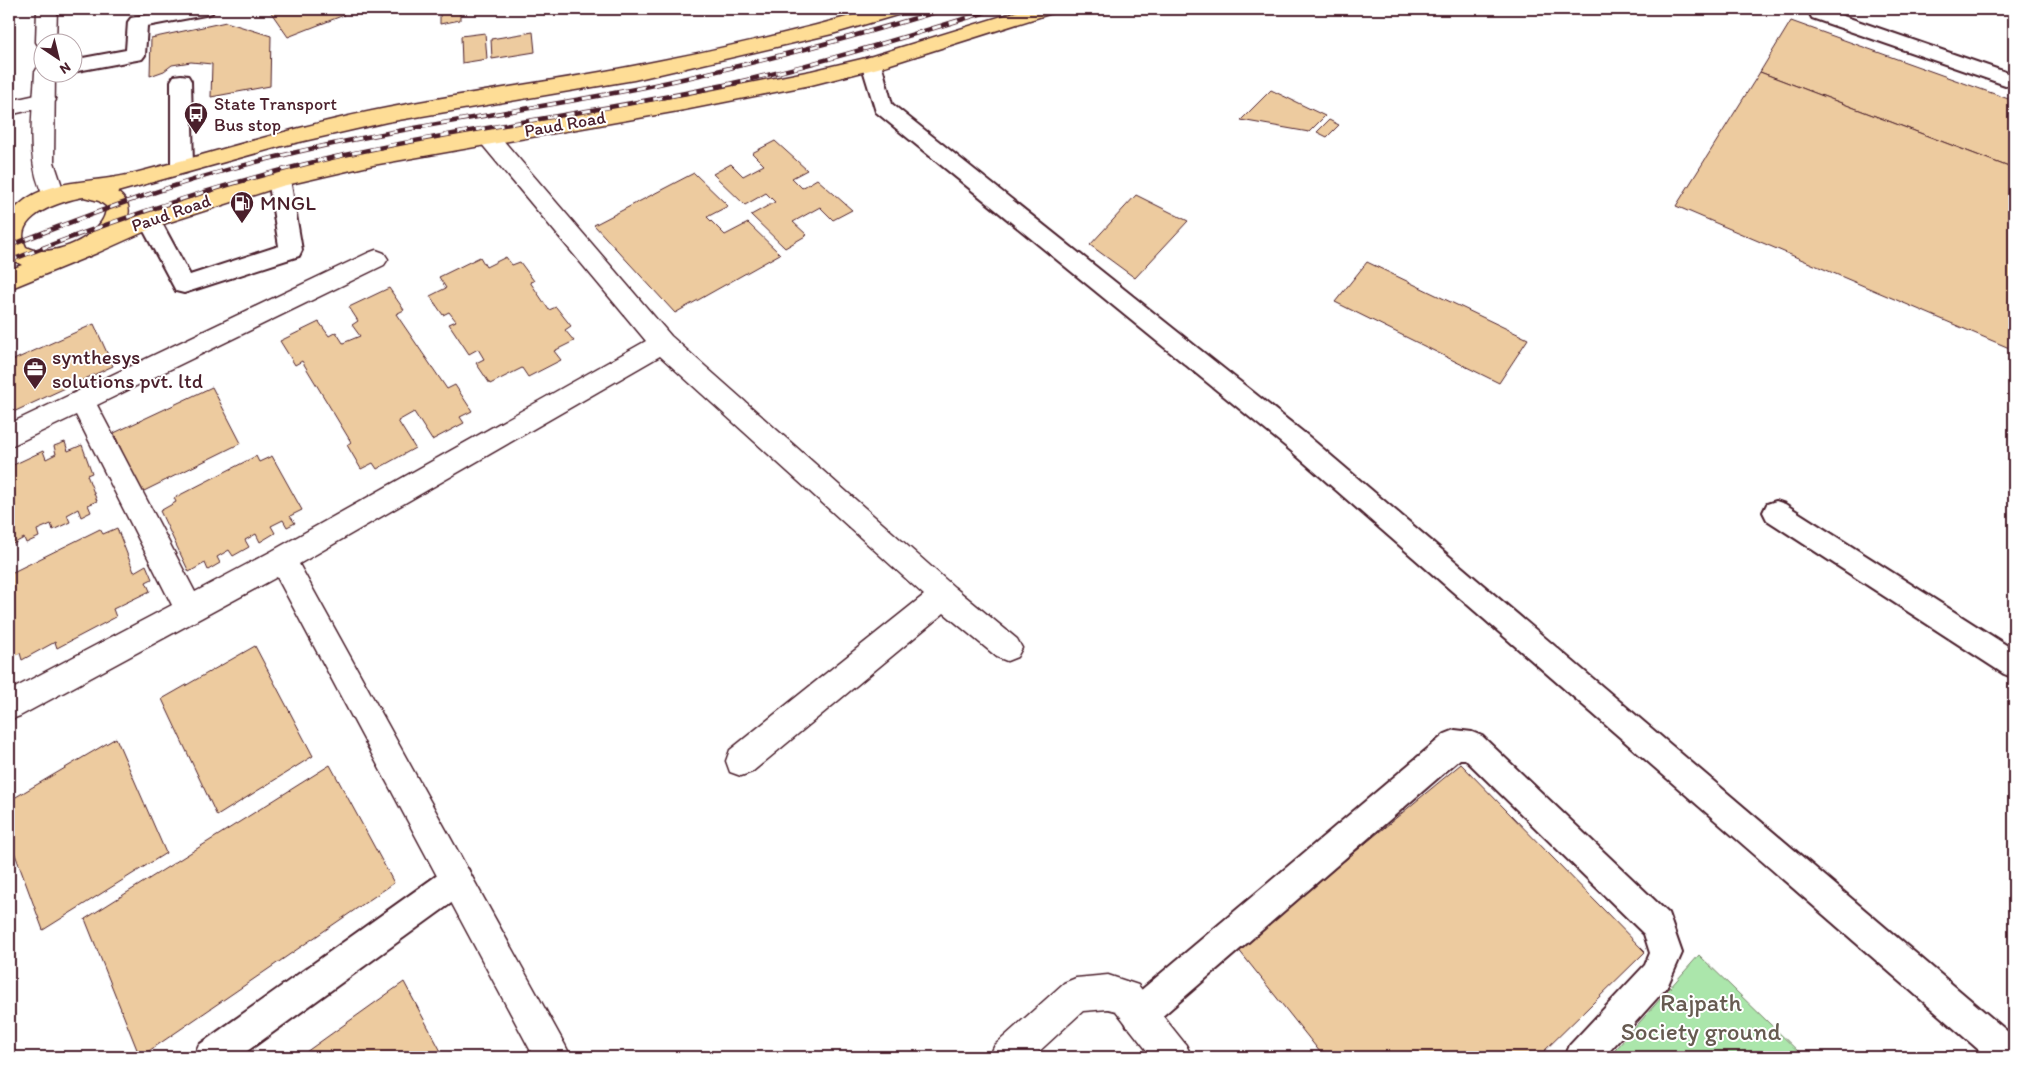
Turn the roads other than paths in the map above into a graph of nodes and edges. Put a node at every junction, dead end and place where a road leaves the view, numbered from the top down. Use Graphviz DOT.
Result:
graph roads {
  1 [pos="47,9"];
  2 [pos="205,9"];
  3 [pos="897,9"];
  4 [pos="1045,9"];
  5 [pos="1819,14"];
  6 [pos="46,32"];
  7 [pos="871,63"];
  8 [pos="82,64"];
  9 [pos="181,81"];
  10 [pos="45,82"];
  11 [pos="2014,82"];
  12 [pos="45,100"];
  13 [pos="9,108"];
  14 [pos="488,138"];
  15 [pos="182,166"];
  16 [pos="279,179"];
  17 [pos="84,190"];
  18 [pos="54,195"];
  19 [pos="18,216"];
  20 [pos="149,220"];
  21 [pos="89,247"];
  22 [pos="58,259"];
  23 [pos="376,259"];
  24 [pos="9,280"];
  25 [pos="662,342"];
  26 [pos="82,401"];
  27 [pos="9,436"];
  28 [pos="1776,512"];
  29 [pos="282,560"];
  30 [pos="944,596"];
  31 [pos="189,610"];
  32 [pos="1007,648"];
  33 [pos="2014,665"];
  34 [pos="9,706"];
  35 [pos="741,760"];
  36 [pos="457,880"];
  37 [pos="1139,1014"];
  38 [pos="211,1057"];
  39 [pos="554,1057"];
  40 [pos="1007,1057"];
  41 [pos="1174,1057"];
  42 [pos="1582,1057"];
  43 [pos="2012,1057"];
  1 -- 6 [label="street"];
  2 -- 8 [label="lane"];
  3 -- 15 [label="main road, Paud Road"];
  4 -- 7 [label="main road, Paud Road"];
  5 -- 11 [label="lane"];
  7 -- 14 [label="main road, Paud Road"];
  7 -- 43 [label="lane"];
  9 -- 15 [label="lane"];
  10 -- 12 [label="street"];
  12 -- 13 [label="street"];
  12 -- 18 [label="street"];
  14 -- 16 [label="main road, Paud Road"];
  14 -- 25 [label="street"];
  15 -- 17 [label="main road, Paud Road"];
  16 -- 20 [label="main road, Paud Road"];
  16 -- 20 [label="lane"];
  17 -- 18 [label="main road, Paud Road"];
  17 -- 21 [label="main road"];
  18 -- 19 [label="main road, Paud Road"];
  19 -- 22 [label="main road"];
  20 -- 21 [label="main road, Paud Road"];
  21 -- 22 [label="main road, Paud Road"];
  22 -- 24 [label="main road"];
  23 -- 26 [label="street"];
  25 -- 29 [label="street"];
  25 -- 30 [label="street"];
  26 -- 27 [label="street"];
  26 -- 31 [label="street"];
  28 -- 33 [label="lane"];
  29 -- 31 [label="street"];
  29 -- 36 [label="street"];
  30 -- 32 [label="street"];
  30 -- 35 [label="street"];
  31 -- 34 [label="street"];
  36 -- 38 [label="lane"];
  36 -- 39 [label="street"];
  37 -- 40 [label="street"];
  37 -- 41 [label="street"];
  37 -- 42 [label="lane"];
}
